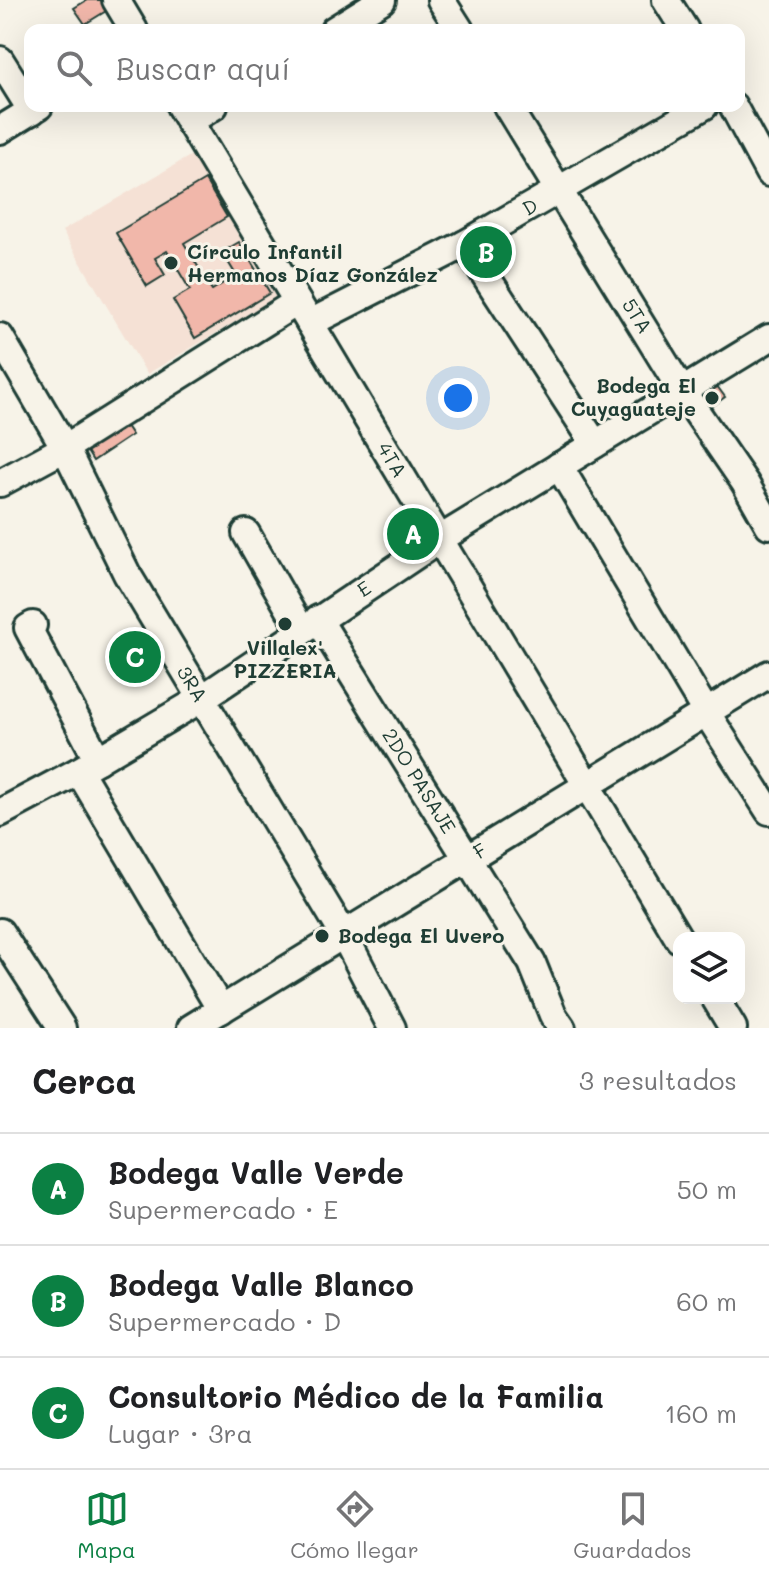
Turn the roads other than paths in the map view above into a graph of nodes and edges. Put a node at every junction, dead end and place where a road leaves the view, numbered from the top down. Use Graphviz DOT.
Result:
graph roads {
  1 [pos="116,0"];
  2 [pos="382,0"];
  3 [pos="441,0"];
  4 [pos="666,0"];
  5 [pos="130,24"];
  6 [pos="344,24"];
  7 [pos="456,24"];
  8 [pos="681,24"];
  9 [pos="0,60"];
  10 [pos="24,92"];
  11 [pos="29,112"];
  12 [pos="511,112"];
  13 [pos="694,112"];
  14 [pos="184,114"];
  15 [pos="749,120"];
  16 [pos="0,130"];
  17 [pos="769,173"];
  18 [pos="559,191"];
  19 [pos="465,244"];
  20 [pos="304,313"];
  21 [pos="0,337"];
  22 [pos="769,338"];
  23 [pos="682,391"];
  24 [pos="595,444"];
  25 [pos="65,448"];
  26 [pos="559,466"];
  27 [pos="0,483"];
  28 [pos="769,525"];
  29 [pos="246,533"];
  30 [pos="440,539"];
  31 [pos="33,625"];
  32 [pos="310,625"];
  33 [pos="769,674"];
  34 [pos="201,699"];
  35 [pos="706,712"];
  36 [pos="88,765"];
  37 [pos="587,785"];
  38 [pos="769,811"];
  39 [pos="0,813"];
  40 [pos="468,858"];
  41 [pos="0,932"];
  42 [pos="675,932"];
  43 [pos="344,935"];
  44 [pos="719,1004"];
  45 [pos="221,1010"];
  46 [pos="62,1028"];
  47 [pos="191,1028"];
  48 [pos="392,1028"];
  49 [pos="562,1028"];
  50 [pos="733,1028"];
  1 -- 5 [label="street"];
  2 -- 6 [label="street"];
  3 -- 7 [label="street"];
  4 -- 8 [label="street"];
  9 -- 10 [label="street"];
  11 -- 16 [label="street"];
  12 -- 18 [label="street, 5TA"];
  13 -- 18 [label="street, D"];
  14 -- 20 [label="street, 4TA"];
  15 -- 17 [label="street"];
  18 -- 19 [label="street, D"];
  18 -- 23 [label="street, 5TA"];
  19 -- 20 [label="street, D"];
  19 -- 24 [label="street"];
  20 -- 25 [label="street, D"];
  20 -- 30 [label="street, 4TA"];
  21 -- 25 [label="street, 3RA"];
  22 -- 23 [label="street, E"];
  23 -- 24 [label="street, E"];
  23 -- 28 [label="street, 5TA"];
  24 -- 26 [label="street, E"];
  25 -- 27 [label="street, D"];
  25 -- 34 [label="street, 3RA"];
  26 -- 30 [label="street, E"];
  26 -- 35 [label="street"];
  29 -- 32 [label="street, 2DO PASAJE"];
  30 -- 32 [label="street, E"];
  30 -- 37 [label="street, 4TA"];
  31 -- 36 [label="street"];
  32 -- 34 [label="street, E"];
  32 -- 40 [label="street, 2DO PASAJE"];
  33 -- 35 [label="street, F"];
  34 -- 36 [label="street, E"];
  34 -- 43 [label="street, 3RA"];
  35 -- 37 [label="street, F"];
  35 -- 38 [label="street"];
  36 -- 39 [label="street, E"];
  36 -- 45 [label="street"];
  37 -- 40 [label="street, F"];
  37 -- 42 [label="street, 4TA"];
  40 -- 43 [label="street, F"];
  40 -- 49 [label="street, 2DO PASAJE"];
  41 -- 46 [label="street"];
  43 -- 45 [label="street, F"];
  43 -- 48 [label="street, 3RA"];
  44 -- 50 [label="street"];
  45 -- 47 [label="street, F"];
}
